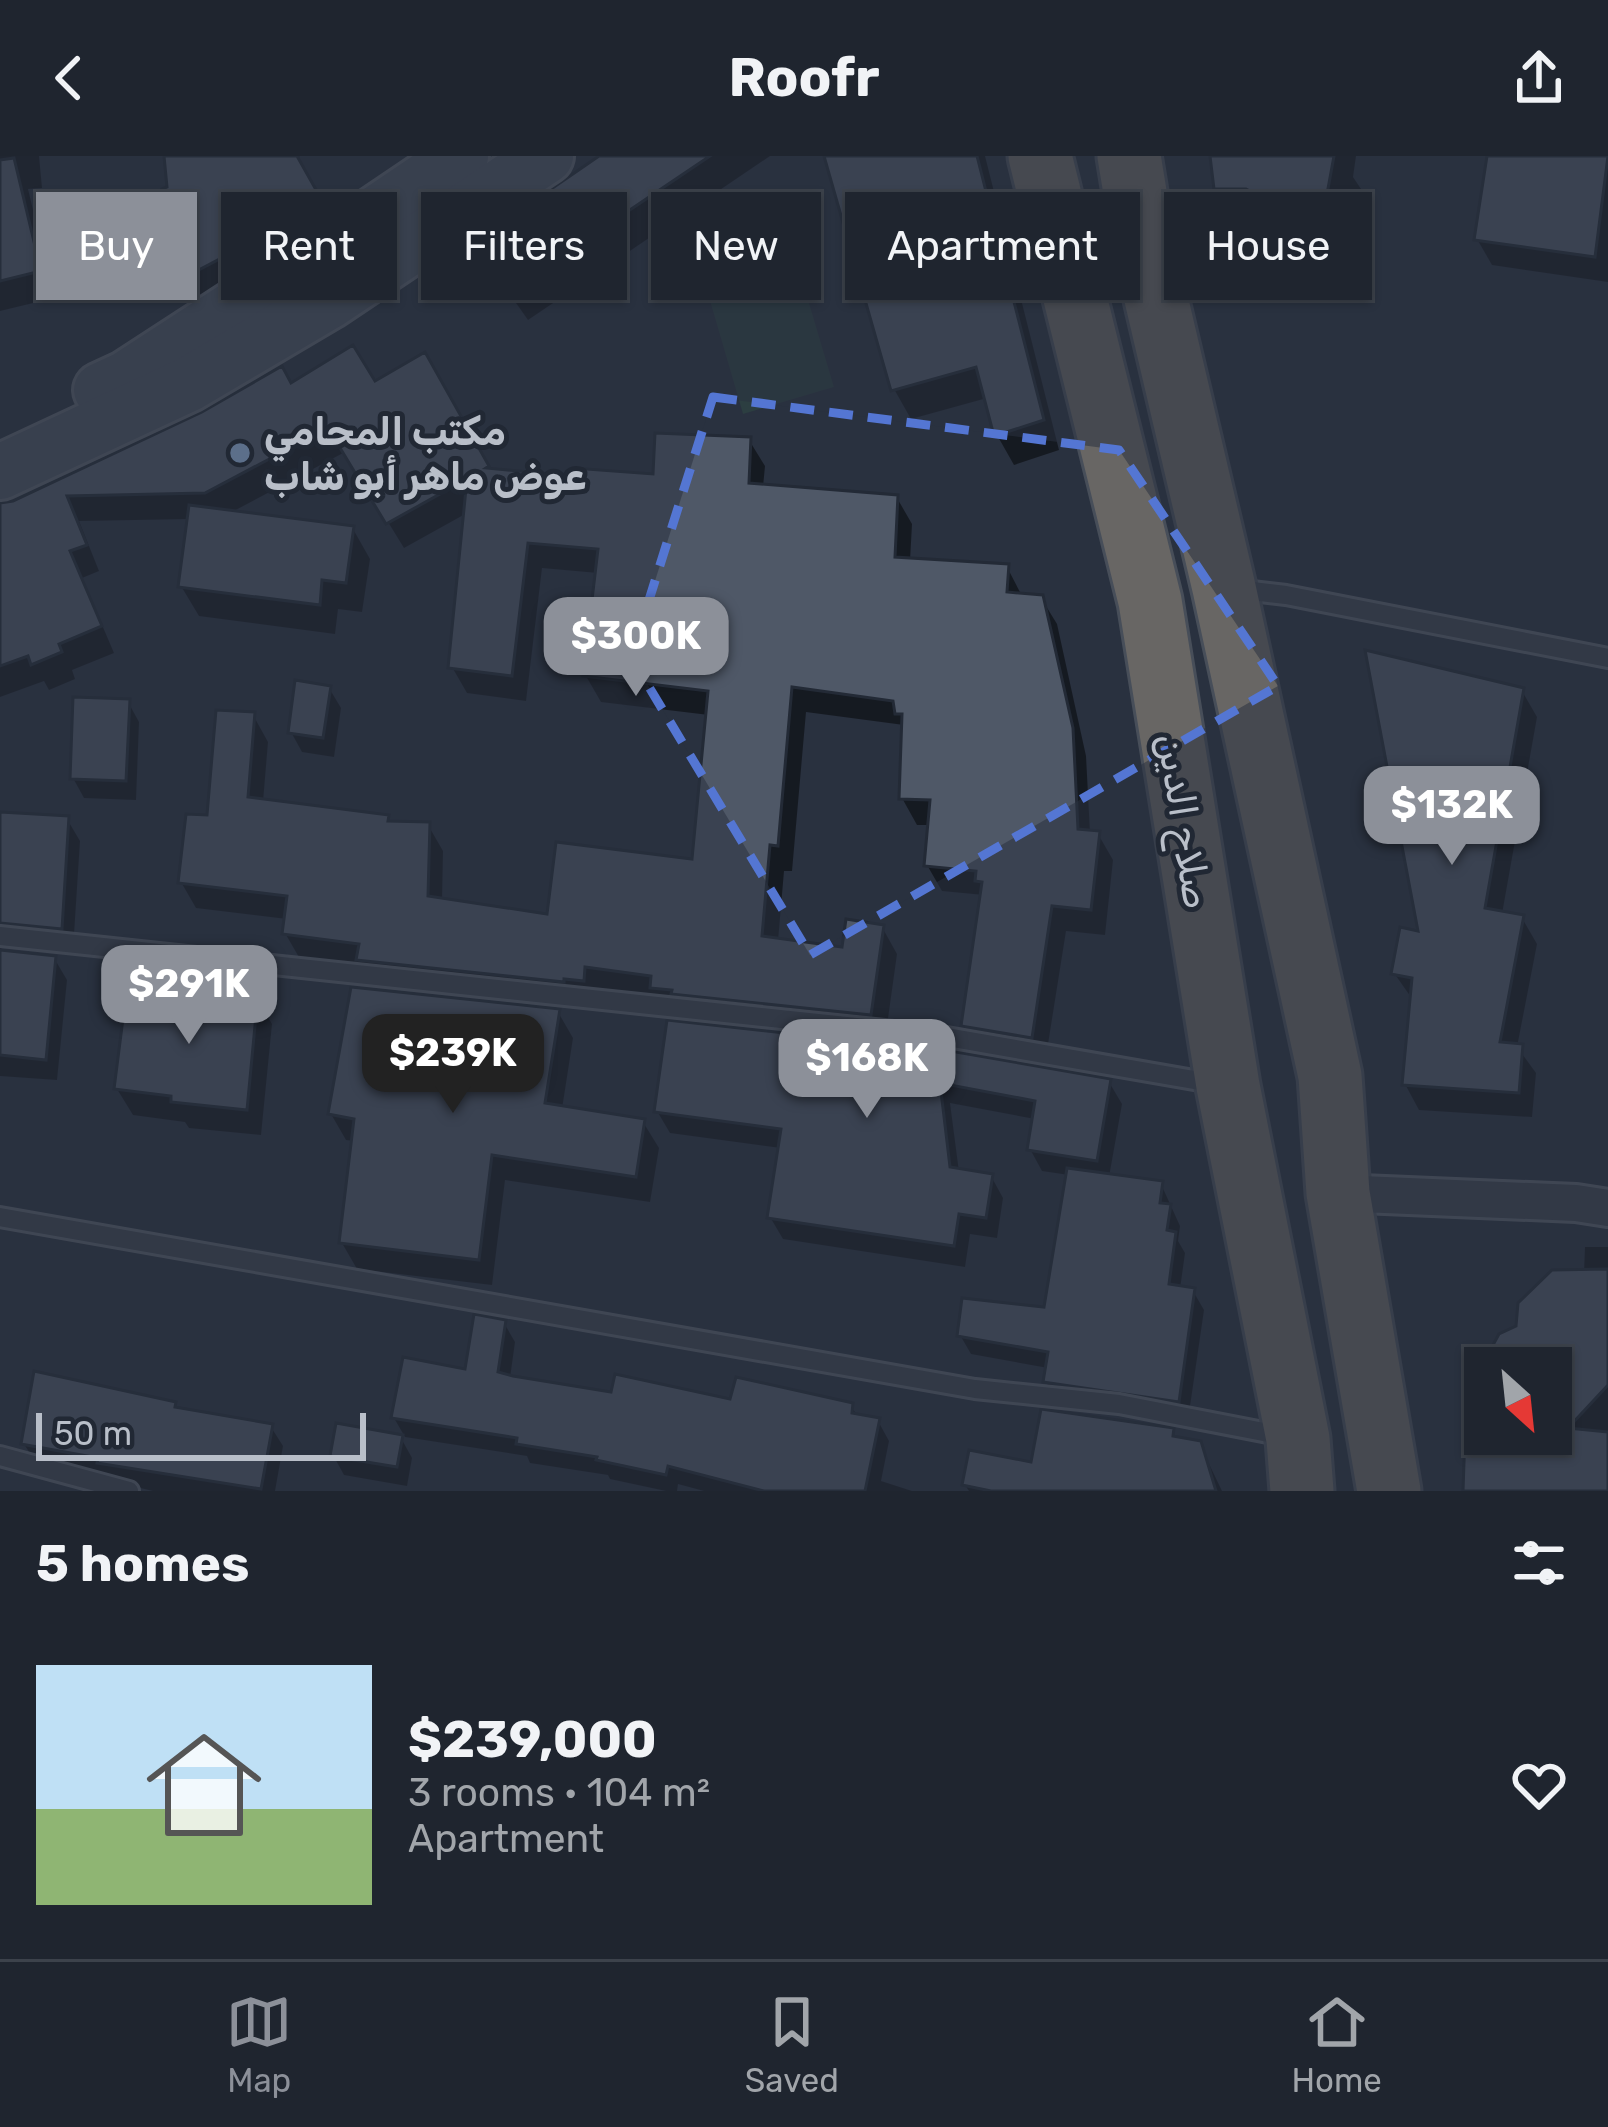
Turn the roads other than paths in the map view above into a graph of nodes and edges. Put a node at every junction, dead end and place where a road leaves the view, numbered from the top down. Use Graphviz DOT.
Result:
graph roads {
  1 [pos="460,156"];
  2 [pos="546,156"];
  3 [pos="1040,156"];
  4 [pos="1130,156"];
  5 [pos="0,434"];
  6 [pos="0,472"];
  7 [pos="1224,588"];
  8 [pos="1608,658"];
  9 [pos="0,936"];
  10 [pos="1228,1086"];
  11 [pos="1338,1193"];
  12 [pos="1608,1208"];
  13 [pos="0,1217"];
  14 [pos="0,1456"];
  15 [pos="1300,1465"];
  16 [pos="125,1491"];
  17 [pos="1389,1491"];
  1 -- 5 [label="main road"];
  2 -- 6 [label="main road"];
  3 -- 10 [label="highway, صلاح الدين"];
  4 -- 7 [label="highway"];
  7 -- 8 [label="lane"];
  7 -- 11 [label="highway"];
  9 -- 10 [label="lane"];
  10 -- 15 [label="highway, صلاح الدين"];
  11 -- 12 [label="street"];
  11 -- 17 [label="highway"];
  13 -- 15 [label="lane"];
  14 -- 16 [label="lane"];
}
